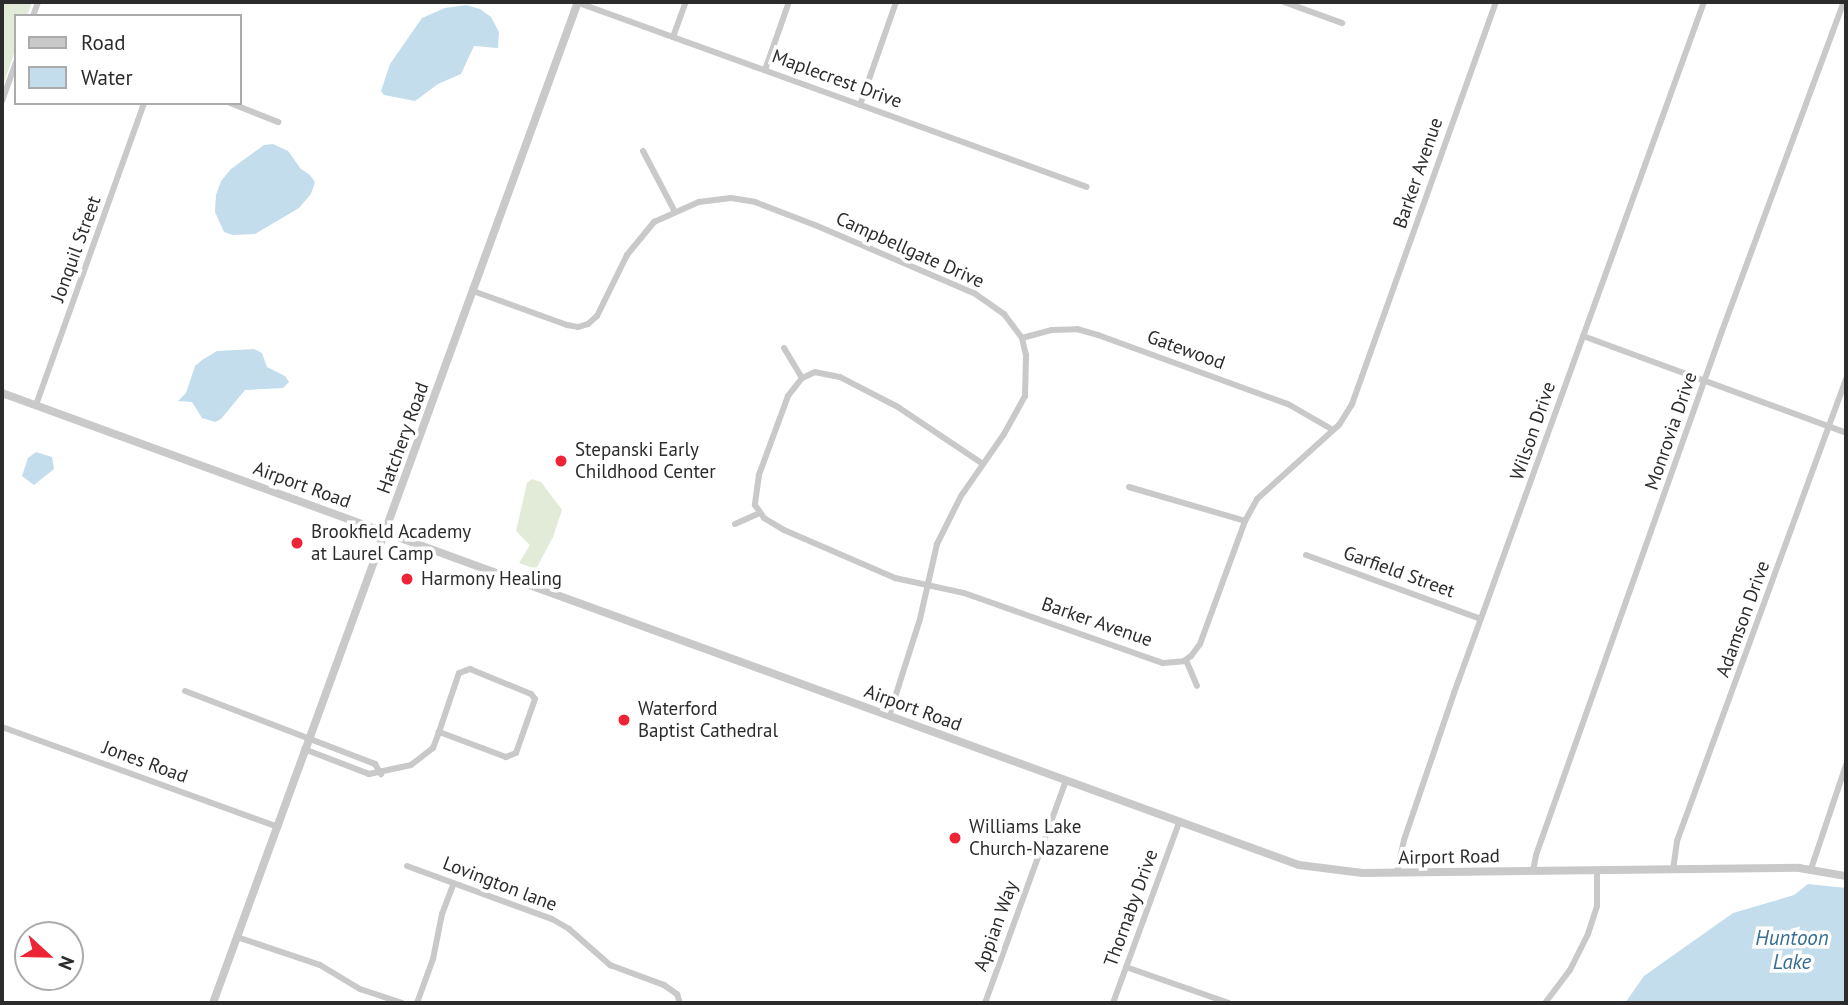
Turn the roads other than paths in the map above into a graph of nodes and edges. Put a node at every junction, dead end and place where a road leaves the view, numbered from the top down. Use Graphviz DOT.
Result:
graph roads {
  1 [pos="577,2"];
  2 [pos="686,2"];
  3 [pos="789,2"];
  4 [pos="896,2"];
  5 [pos="1284,2"];
  6 [pos="1496,2"];
  7 [pos="1704,2"];
  8 [pos="1844,2"];
  9 [pos="1294,4"];
  10 [pos="1342,23"];
  11 [pos="673,37"];
  12 [pos="14,68"];
  13 [pos="765,70"];
  14 [pos="2,101"];
  15 [pos="860,104"];
  16 [pos="143,105"];
  17 [pos="235,105"];
  18 [pos="278,122"];
  19 [pos="643,151"];
  20 [pos="1087,187"];
  21 [pos="675,212"];
  22 [pos="473,291"];
  23 [pos="1583,336"];
  24 [pos="1022,338"];
  25 [pos="785,348"];
  26 [pos="802,378"];
  27 [pos="1846,379"];
  28 [pos="1705,381"];
  29 [pos="2,393"];
  30 [pos="36,405"];
  31 [pos="1829,426"];
  32 [pos="1333,430"];
  33 [pos="1846,433"];
  34 [pos="983,464"];
  35 [pos="1129,487"];
  36 [pos="760,513"];
  37 [pos="1245,521"];
  38 [pos="735,524"];
  39 [pos="385,532"];
  40 [pos="1306,555"];
  41 [pos="927,584"];
  42 [pos="1481,619"];
  43 [pos="1186,660"];
  44 [pos="1197,686"];
  45 [pos="185,691"];
  46 [pos="889,716"];
  47 [pos="2,727"];
  48 [pos="439,732"];
  49 [pos="309,737"];
  50 [pos="304,749"];
  51 [pos="1846,765"];
  52 [pos="382,774"];
  53 [pos="1066,782"];
  54 [pos="1179,823"];
  55 [pos="278,827"];
  56 [pos="407,866"];
  57 [pos="1811,869"];
  58 [pos="1673,870"];
  59 [pos="1533,871"];
  60 [pos="1597,871"];
  61 [pos="1397,873"];
  62 [pos="1846,876"];
  63 [pos="454,883"];
  64 [pos="237,937"];
  65 [pos="1126,967"];
  66 [pos="213,1003"];
  67 [pos="402,1003"];
  68 [pos="417,1003"];
  69 [pos="680,1003"];
  70 [pos="985,1003"];
  71 [pos="1113,1003"];
  72 [pos="1229,1003"];
  73 [pos="1545,1003"];
  1 -- 11 [label="street, Maplecrest Drive"];
  1 -- 22 [label="street, Hatchery Road"];
  2 -- 11 [label="street"];
  3 -- 13 [label="street"];
  4 -- 15 [label="street"];
  5 -- 9 [label="street"];
  6 -- 32 [label="street, Barker Avenue"];
  7 -- 23 [label="street, Wilson Drive"];
  8 -- 28 [label="street, Monrovia Drive"];
  9 -- 10 [label="street"];
  11 -- 13 [label="street, Maplecrest Drive"];
  12 -- 14 [label="street"];
  13 -- 15 [label="street, Maplecrest Drive"];
  15 -- 20 [label="street, Maplecrest Drive"];
  16 -- 30 [label="street, Jonquil Street"];
  17 -- 18 [label="street"];
  19 -- 21 [label="street"];
  21 -- 22 [label="street, Campbellgate Drive"];
  21 -- 24 [label="street, Campbellgate Drive"];
  22 -- 39 [label="street, Hatchery Road"];
  23 -- 28 [label="street"];
  23 -- 42 [label="street, Wilson Drive"];
  24 -- 32 [label="street, Gatewood"];
  24 -- 34 [label="street"];
  25 -- 26 [label="street"];
  26 -- 34 [label="street"];
  26 -- 36 [label="street"];
  27 -- 31 [label="street, Adamson Drive"];
  28 -- 31 [label="street"];
  28 -- 59 [label="street, Monrovia Drive"];
  29 -- 30 [label="street, Airport Road"];
  30 -- 39 [label="street, Airport Road"];
  31 -- 33 [label="street"];
  31 -- 58 [label="street, Adamson Drive"];
  32 -- 37 [label="street, Barker Avenue"];
  34 -- 41 [label="street"];
  35 -- 37 [label="street"];
  36 -- 38 [label="street"];
  36 -- 41 [label="street, Barker Avenue"];
  37 -- 43 [label="street, Barker Avenue"];
  39 -- 46 [label="street, Airport Road"];
  39 -- 49 [label="street, Hatchery Road"];
  40 -- 42 [label="street, Garfield Street"];
  41 -- 43 [label="street, Barker Avenue"];
  41 -- 46 [label="street"];
  42 -- 61 [label="street, Wilson Drive"];
  43 -- 44 [label="street"];
  45 -- 49 [label="street"];
  46 -- 53 [label="street, Airport Road"];
  47 -- 55 [label="street, Jones Road"];
  48 -- 48 [label="street"];
  48 -- 52 [label="street"];
  49 -- 50 [label="street, Hatchery Road"];
  49 -- 52 [label="street"];
  50 -- 52 [label="street"];
  50 -- 55 [label="street, Hatchery Road"];
  51 -- 57 [label="street"];
  53 -- 54 [label="street, Airport Road"];
  53 -- 70 [label="street, Appian Way"];
  54 -- 61 [label="street, Airport Road"];
  54 -- 65 [label="street, Thornaby Drive"];
  55 -- 64 [label="street, Hatchery Road"];
  56 -- 63 [label="street, Lovington lane"];
  57 -- 58 [label="street, Airport Road"];
  57 -- 62 [label="street, Airport Road"];
  58 -- 60 [label="street, Airport Road"];
  59 -- 60 [label="street, Airport Road"];
  59 -- 61 [label="street, Airport Road"];
  60 -- 73 [label="street"];
  63 -- 68 [label="street"];
  63 -- 69 [label="street, Lovington lane"];
  64 -- 66 [label="street, Hatchery Road"];
  64 -- 67 [label="street"];
  65 -- 71 [label="street, Thornaby Drive"];
  65 -- 72 [label="street"];
}
